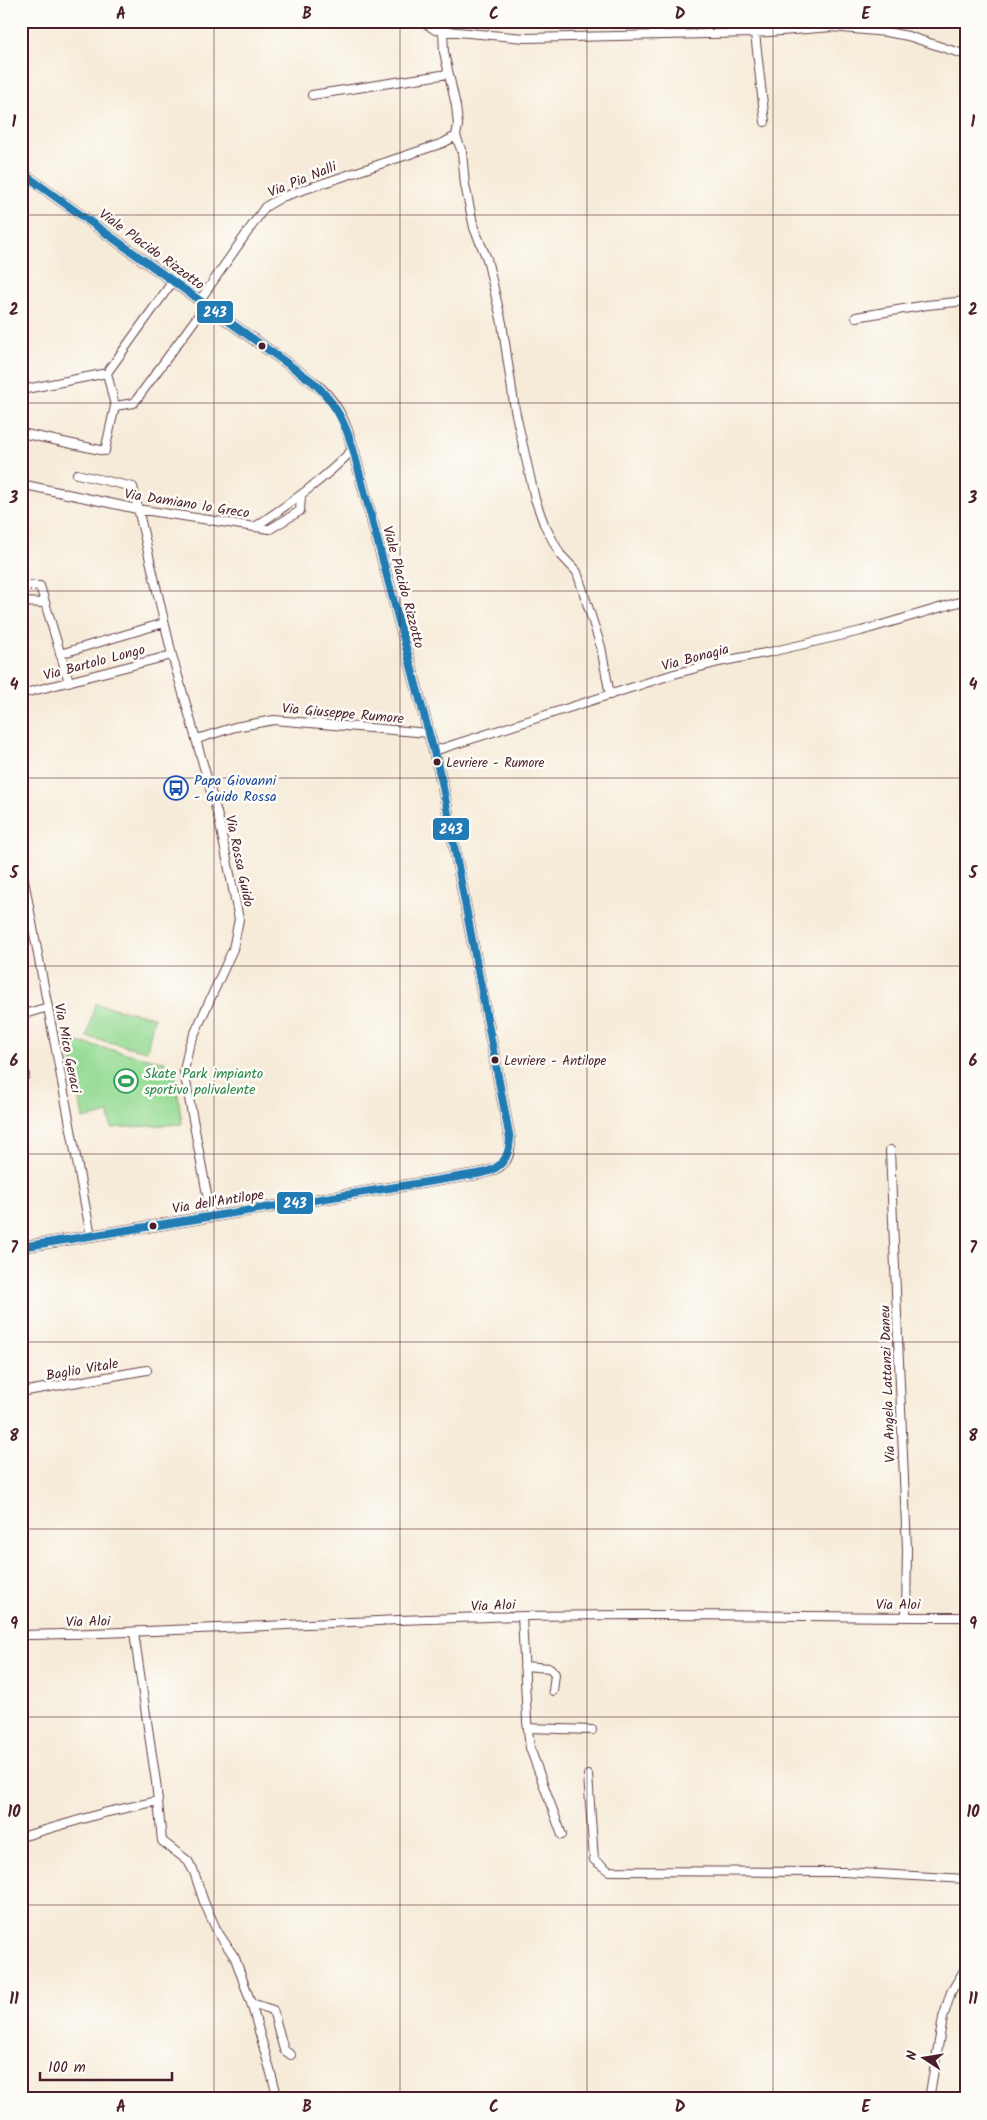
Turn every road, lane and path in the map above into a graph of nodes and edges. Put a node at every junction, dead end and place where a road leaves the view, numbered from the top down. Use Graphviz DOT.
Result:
graph roads {
  1 [pos="422,21"];
  2 [pos="870,21"];
  3 [pos="869,30"];
  4 [pos="444,31"];
  5 [pos="755,33"];
  6 [pos="966,55"];
  7 [pos="448,74"];
  8 [pos="312,95"];
  9 [pos="765,122"];
  10 [pos="456,136"];
  11 [pos="21,172"];
  12 [pos="173,281"];
  13 [pos="966,301"];
  14 [pos="203,302"];
  15 [pos="856,318"];
  16 [pos="106,374"];
  17 [pos="21,390"];
  18 [pos="115,406"];
  19 [pos="21,432"];
  20 [pos="353,449"];
  21 [pos="77,474"];
  22 [pos="21,484"];
  23 [pos="301,496"];
  24 [pos="137,509"];
  25 [pos="255,527"];
  26 [pos="21,586"];
  27 [pos="966,600"];
  28 [pos="21,602"];
  29 [pos="44,603"];
  30 [pos="164,623"];
  31 [pos="60,654"];
  32 [pos="172,655"];
  33 [pos="69,682"];
  34 [pos="21,694"];
  35 [pos="610,695"];
  36 [pos="429,733"];
  37 [pos="197,739"];
  38 [pos="434,751"];
  39 [pos="21,864"];
  40 [pos="48,1007"];
  41 [pos="21,1015"];
  42 [pos="21,1048"];
  43 [pos="25,1076"];
  44 [pos="890,1150"];
  45 [pos="504,1162"];
  46 [pos="211,1216"];
  47 [pos="91,1236"];
  48 [pos="21,1248"];
  49 [pos="147,1370"];
  50 [pos="21,1392"];
  51 [pos="522,1616"];
  52 [pos="906,1617"];
  53 [pos="966,1617"];
  54 [pos="134,1633"];
  55 [pos="21,1635"];
  56 [pos="524,1666"];
  57 [pos="553,1691"];
  58 [pos="528,1728"];
  59 [pos="592,1730"];
  60 [pos="588,1775"];
  61 [pos="158,1802"];
  62 [pos="562,1836"];
  63 [pos="21,1837"];
  64 [pos="966,1880"];
  65 [pos="966,1967"];
  66 [pos="251,2003"];
  67 [pos="291,2055"];
  68 [pos="278,2098"];
  69 [pos="929,2099"];
  1 -- 4 [label="street"];
  2 -- 3 [label="street"];
  3 -- 5 [label="street"];
  3 -- 6 [label="street"];
  4 -- 5 [label="street"];
  4 -- 7 [label="street"];
  5 -- 9 [label="street"];
  7 -- 8 [label="street"];
  7 -- 10 [label="street"];
  10 -- 14 [label="street, Via Pia Nalli"];
  10 -- 35 [label="street"];
  11 -- 12 [label="street, Viale Placido Rizzotto"];
  12 -- 14 [label="street, Viale Placido Rizzotto"];
  12 -- 16 [label="street"];
  13 -- 15 [label="street"];
  14 -- 18 [label="street, Via Pia Nalli"];
  14 -- 20 [label="street, Viale Placido Rizzotto"];
  16 -- 17 [label="street"];
  16 -- 18 [label="street"];
  18 -- 19 [label="street"];
  20 -- 23 [label="street, Via Damiano lo Greco"];
  20 -- 36 [label="street, Viale Placido Rizzotto"];
  21 -- 24 [label="street, Via Rossa Guido"];
  22 -- 24 [label="street, Via Damiano lo Greco"];
  23 -- 25 [label="street, Via Damiano lo Greco"];
  23 -- 25 [label="street"];
  24 -- 25 [label="street, Via Damiano lo Greco"];
  24 -- 30 [label="street, Via Rossa Guido"];
  26 -- 29 [label="street"];
  27 -- 35 [label="street, Via Bonagia"];
  28 -- 29 [label="street"];
  29 -- 31 [label="street"];
  30 -- 31 [label="street"];
  30 -- 32 [label="street, Via Rossa Guido"];
  31 -- 33 [label="street"];
  32 -- 33 [label="street, Via Bartolo Longo"];
  32 -- 37 [label="street, Via Rossa Guido"];
  33 -- 34 [label="street, Via Bartolo Longo"];
  35 -- 38 [label="street, Via Bonagia"];
  36 -- 37 [label="street, Via Giuseppe Rumore"];
  36 -- 38 [label="street, Viale Placido Rizzotto"];
  37 -- 46 [label="street, Via Rossa Guido"];
  38 -- 45 [label="street, Viale Placido Rizzotto"];
  39 -- 40 [label="street, Via Mico Geraci"];
  40 -- 41 [label="street"];
  40 -- 47 [label="street, Via Mico Geraci"];
  42 -- 43 [label="street"];
  44 -- 52 [label="street, Via Angela Lattanzi Daneu"];
  45 -- 46 [label="street, Via dell'Antilope"];
  46 -- 47 [label="street, Via dell'Antilope"];
  47 -- 48 [label="street, Via dell'Antilope"];
  49 -- 50 [label="street, Baglio Vitale"];
  51 -- 52 [label="street, Via Aloi"];
  51 -- 54 [label="street, Via Aloi"];
  51 -- 56 [label="street"];
  52 -- 53 [label="street, Via Aloi"];
  54 -- 55 [label="street, Via Aloi"];
  54 -- 61 [label="street"];
  56 -- 57 [label="street"];
  56 -- 58 [label="street"];
  58 -- 59 [label="street"];
  58 -- 62 [label="street"];
  60 -- 64 [label="street"];
  61 -- 63 [label="street"];
  61 -- 66 [label="street"];
  65 -- 69 [label="street"];
  66 -- 67 [label="street"];
  66 -- 68 [label="street"];
}
